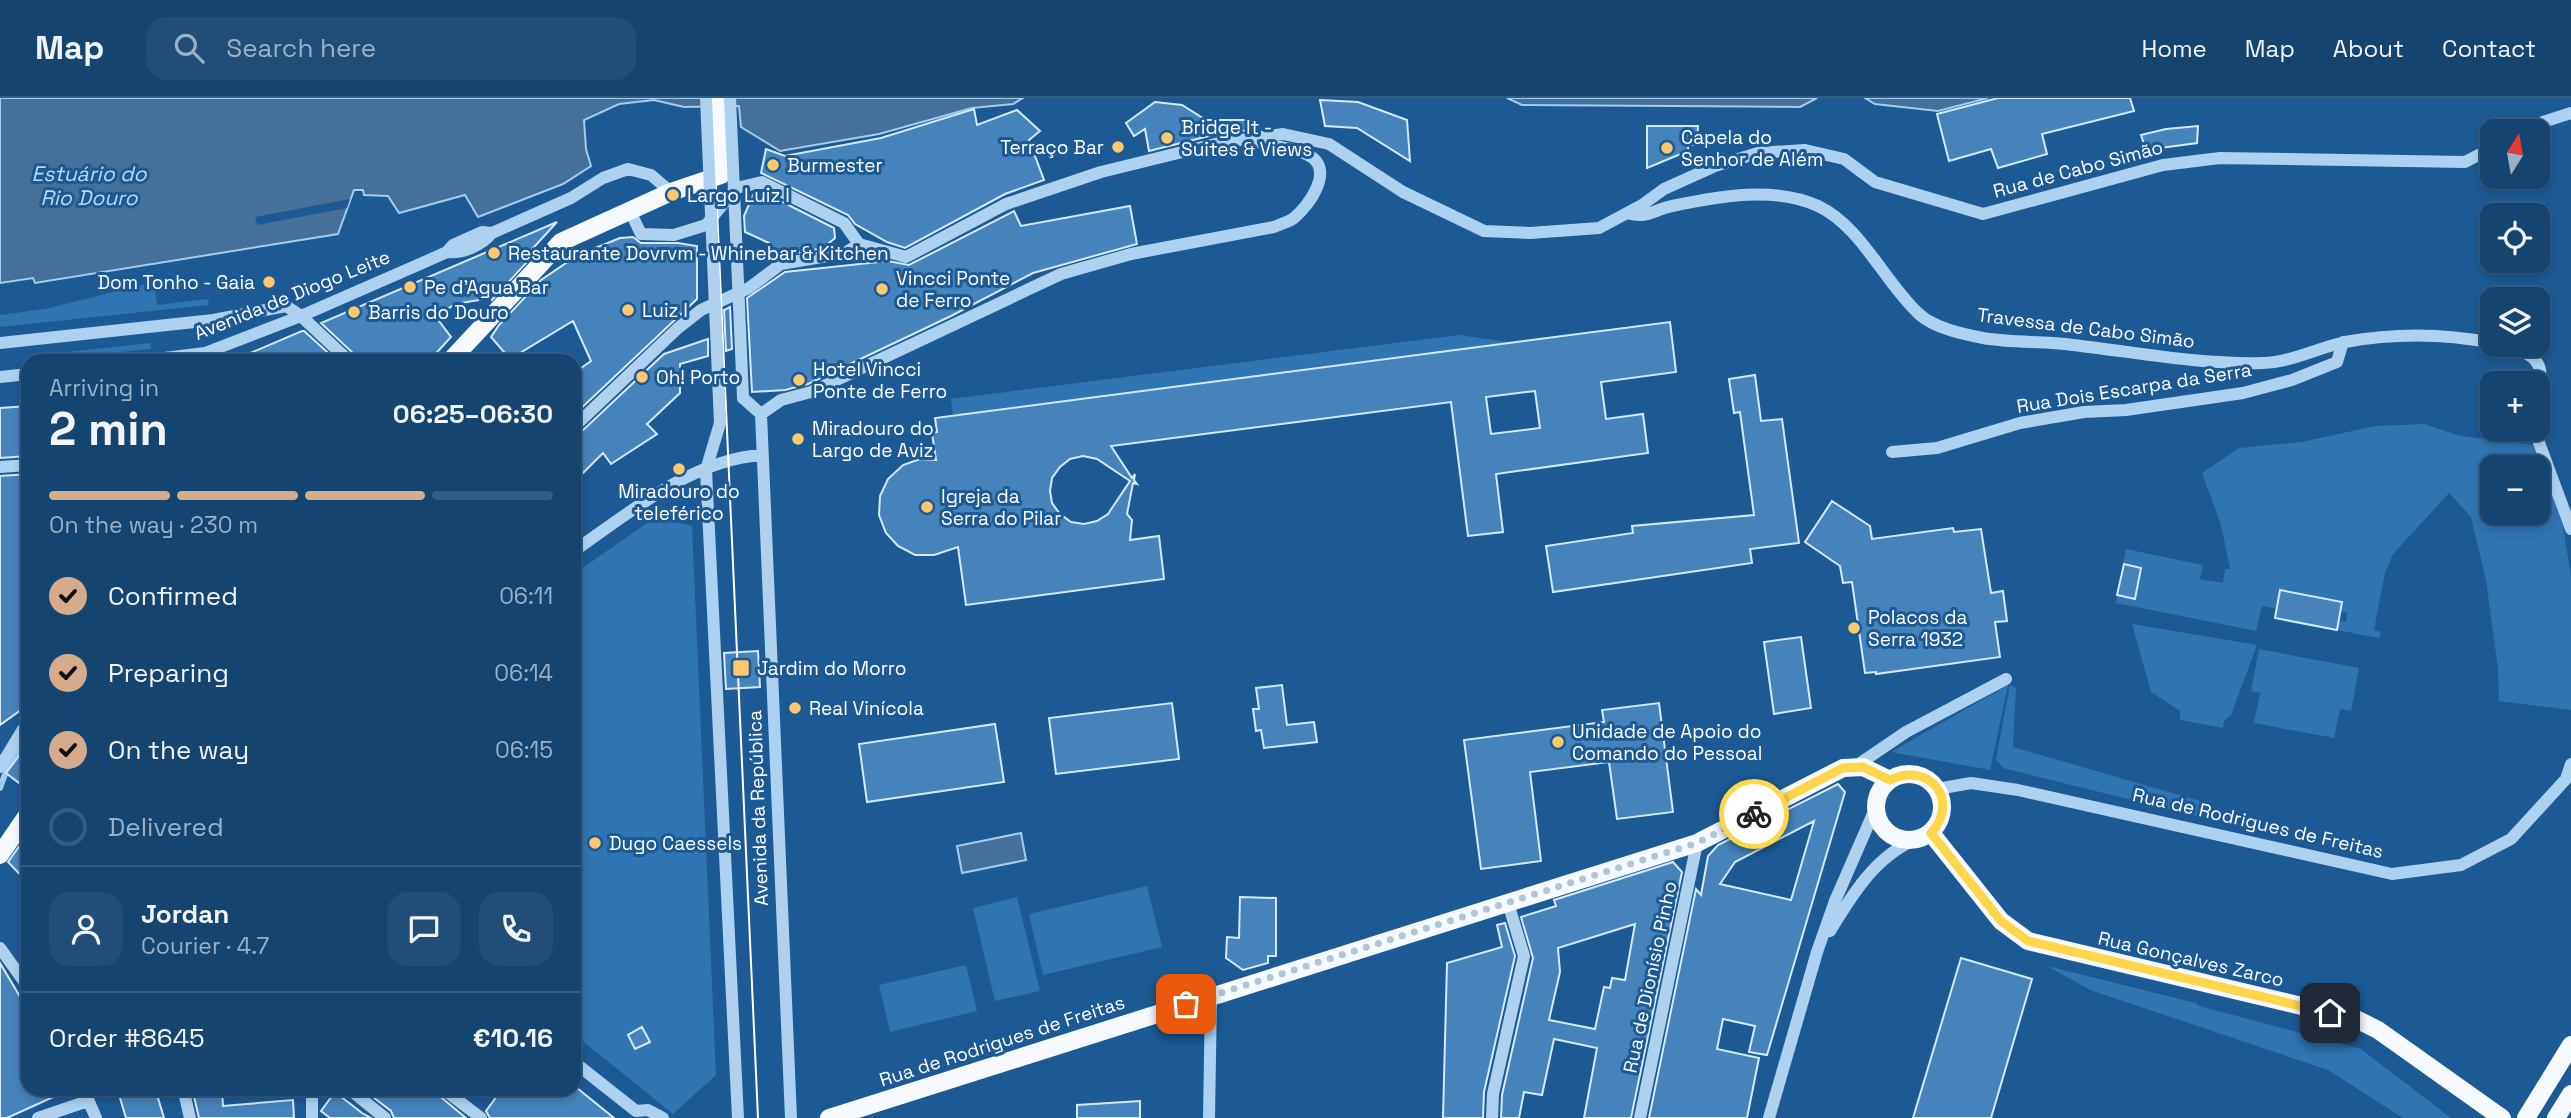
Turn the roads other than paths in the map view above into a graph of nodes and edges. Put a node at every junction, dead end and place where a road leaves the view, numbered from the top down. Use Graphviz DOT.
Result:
graph roads {
  1 [pos="706,98"];
  2 [pos="718,98"];
  3 [pos="730,98"];
  4 [pos="2571,113"];
  5 [pos="2550,120"];
  6 [pos="1251,140"];
  7 [pos="2480,154"];
  8 [pos="671,191"];
  9 [pos="629,211"];
  10 [pos="1627,213"];
  11 [pos="859,244"];
  12 [pos="301,316"];
  13 [pos="2480,341"];
  14 [pos="2343,342"];
  15 [pos="0,343"];
  16 [pos="205,354"];
  17 [pos="342,354"];
  18 [pos="457,354"];
  19 [pos="21,374"];
  20 [pos="0,377"];
  21 [pos="761,414"];
  22 [pos="581,420"];
  23 [pos="2539,441"];
  24 [pos="1892,452"];
  25 [pos="762,455"];
  26 [pos="21,466"];
  27 [pos="0,467"];
  28 [pos="706,470"];
  29 [pos="2571,528"];
  30 [pos="581,546"];
  31 [pos="2006,679"];
  32 [pos="21,732"];
  33 [pos="2571,764"];
  34 [pos="1856,766"];
  35 [pos="0,767"];
  36 [pos="1890,780"];
  37 [pos="1937,789"];
  38 [pos="1875,807"];
  39 [pos="21,824"];
  40 [pos="1931,833"];
  41 [pos="1913,840"];
  42 [pos="1697,843"];
  43 [pos="0,855"];
  44 [pos="1508,902"];
  45 [pos="0,948"];
  46 [pos="1817,952"];
  47 [pos="21,977"];
  48 [pos="1211,996"];
  49 [pos="2571,1045"];
  50 [pos="581,1068"];
  51 [pos="2571,1094"];
  52 [pos="83,1096"];
  53 [pos="85,1096"];
  54 [pos="186,1096"];
  55 [pos="312,1096"];
  56 [pos="358,1096"];
  57 [pos="452,1096"];
  58 [pos="645,1114"];
  59 [pos="38,1118"];
  60 [pos="96,1118"];
  61 [pos="190,1118"];
  62 [pos="312,1118"];
  63 [pos="385,1118"];
  64 [pos="481,1118"];
  65 [pos="663,1118"];
  66 [pos="738,1118"];
  67 [pos="791,1118"];
  68 [pos="829,1118"];
  69 [pos="1209,1118"];
  70 [pos="1492,1118"];
  71 [pos="1640,1118"];
  72 [pos="1769,1118"];
  73 [pos="2502,1118"];
  74 [pos="2526,1118"];
  75 [pos="2556,1118"];
  1 -- 28 [label="street, Avenida da República, bridge"];
  2 -- 8 [label="main road"];
  3 -- 21 [label="street, bridge"];
  4 -- 5 [label="street"];
  6 -- 10 [label="street, Rua de Cabo Simão"];
  6 -- 11 [label="street, Rua de Cabo Simão"];
  6 -- 21 [label="street"];
  7 -- 10 [label="street, Rua de Cabo Simão"];
  8 -- 9 [label="main road"];
  8 -- 12 [label="street, Avenida de Diogo Leite"];
  9 -- 11 [label="street"];
  9 -- 18 [label="main road"];
  10 -- 14 [label="street, Travessa de Cabo Simão"];
  11 -- 22 [label="street"];
  12 -- 15 [label="street"];
  12 -- 16 [label="street, Avenida de Diogo Leite"];
  12 -- 17 [label="street"];
  13 -- 14 [label="street"];
  14 -- 24 [label="street, Rua Dois Escarpa da Serra"];
  19 -- 20 [label="street"];
  21 -- 25 [label="street, Avenida da República"];
  23 -- 29 [label="street"];
  25 -- 28 [label="street"];
  25 -- 67 [label="street, Avenida da República"];
  26 -- 27 [label="street"];
  28 -- 30 [label="street"];
  28 -- 66 [label="street, Avenida da República"];
  31 -- 34 [label="street, Rua de Rodrigues de Freitas"];
  32 -- 35 [label="street"];
  33 -- 37 [label="street, Rua de Rodrigues de Freitas"];
  34 -- 36 [label="main road"];
  34 -- 42 [label="main road, Rua de Rodrigues de Freitas"];
  36 -- 37 [label="main road"];
  36 -- 38 [label="main road"];
  37 -- 40 [label="main road"];
  38 -- 41 [label="main road"];
  38 -- 46 [label="street"];
  39 -- 43 [label="main road"];
  40 -- 41 [label="main road"];
  40 -- 73 [label="main road, Rua Gonçalves Zarco"];
  41 -- 46 [label="street"];
  42 -- 44 [label="main road, Rua de Rodrigues de Freitas"];
  42 -- 71 [label="street, Rua de Dionísio Pinho"];
  44 -- 48 [label="main road, Rua de Rodrigues de Freitas"];
  44 -- 70 [label="street"];
  45 -- 47 [label="street"];
  46 -- 72 [label="street"];
  48 -- 68 [label="main road, Rua de Rodrigues de Freitas"];
  48 -- 69 [label="street"];
  49 -- 74 [label="main road"];
  50 -- 58 [label="street"];
  51 -- 75 [label="main road"];
  52 -- 59 [label="street"];
  53 -- 60 [label="street"];
  54 -- 61 [label="street"];
  55 -- 62 [label="street"];
  56 -- 63 [label="street"];
  57 -- 64 [label="street"];
  58 -- 65 [label="street"];
}
